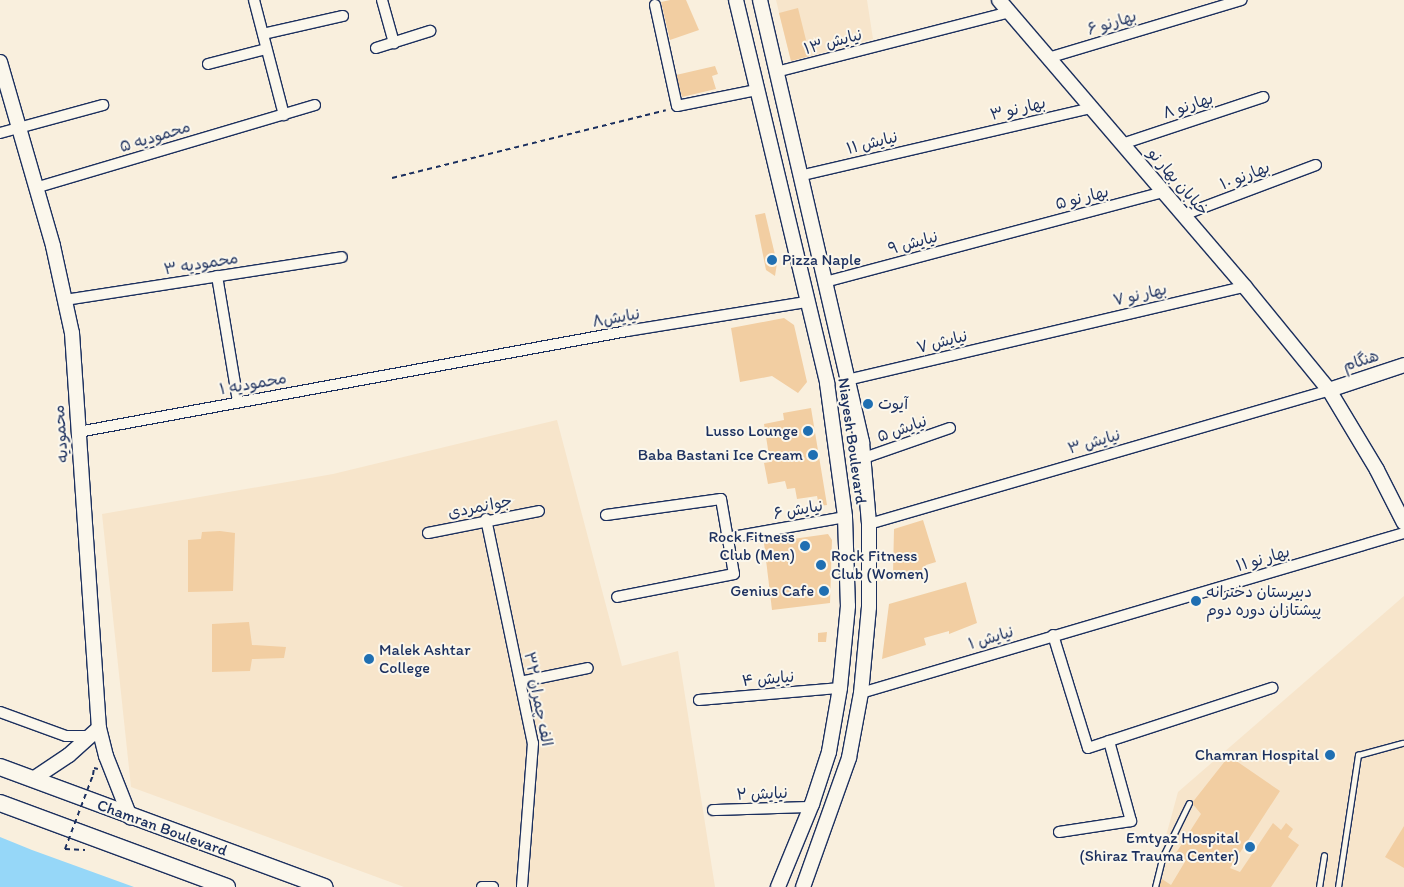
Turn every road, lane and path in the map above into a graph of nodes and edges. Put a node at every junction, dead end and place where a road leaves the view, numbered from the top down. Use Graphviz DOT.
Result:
graph roads {
  1 [pos="254,0"];
  2 [pos="382,0"];
  3 [pos="736,0"];
  4 [pos="760,0"];
  5 [pos="998,0"];
  6 [pos="1241,0"];
  7 [pos="655,5"];
  8 [pos="1009,12"];
  9 [pos="343,16"];
  10 [pos="430,32"];
  11 [pos="263,34"];
  12 [pos="394,44"];
  13 [pos="376,48"];
  14 [pos="266,49"];
  15 [pos="1048,58"];
  16 [pos="0,62"];
  17 [pos="208,64"];
  18 [pos="776,72"];
  19 [pos="756,90"];
  20 [pos="1263,97"];
  21 [pos="103,105"];
  22 [pos="315,105"];
  23 [pos="677,106"];
  24 [pos="1091,108"];
  25 [pos="284,114"];
  26 [pos="18,129"];
  27 [pos="0,133"];
  28 [pos="952,139"];
  29 [pos="1122,144"];
  30 [pos="1316,166"];
  31 [pos="799,176"];
  32 [pos="392,178"];
  33 [pos="35,188"];
  34 [pos="1164,192"];
  35 [pos="1183,215"];
  36 [pos="1008,232"];
  37 [pos="342,257"];
  38 [pos="217,276"];
  39 [pos="825,282"];
  40 [pos="1245,287"];
  41 [pos="65,300"];
  42 [pos="806,302"];
  43 [pos="1043,333"];
  44 [pos="1404,366"];
  45 [pos="432,367"];
  46 [pos="847,380"];
  47 [pos="1328,390"];
  48 [pos="238,402"];
  49 [pos="950,428"];
  50 [pos="78,432"];
  51 [pos="864,458"];
  52 [pos="539,511"];
  53 [pos="606,515"];
  54 [pos="845,517"];
  55 [pos="486,519"];
  56 [pos="1404,523"];
  57 [pos="869,524"];
  58 [pos="428,533"];
  59 [pos="1404,533"];
  60 [pos="727,538"];
  61 [pos="617,597"];
  62 [pos="1131,612"];
  63 [pos="1053,635"];
  64 [pos="588,668"];
  65 [pos="520,682"];
  66 [pos="840,688"];
  67 [pos="1272,688"];
  68 [pos="861,693"];
  69 [pos="699,700"];
  70 [pos="0,712"];
  71 [pos="94,732"];
  72 [pos="1109,741"];
  73 [pos="1402,743"];
  74 [pos="0,767"];
  75 [pos="93,775"];
  76 [pos="33,779"];
  77 [pos="0,803"];
  78 [pos="1189,803"];
  79 [pos="811,807"];
  80 [pos="713,810"];
  81 [pos="130,817"];
  82 [pos="1059,832"];
  83 [pos="65,850"];
  84 [pos="1324,855"];
  85 [pos="227,887"];
  86 [pos="325,887"];
  87 [pos="482,887"];
  88 [pos="493,887"];
  89 [pos="522,887"];
  90 [pos="778,887"];
  91 [pos="803,887"];
  92 [pos="1155,887"];
  93 [pos="1319,887"];
  94 [pos="1338,887"];
  1 -- 11 [label="street"];
  2 -- 12 [label="street"];
  3 -- 19 [label="main road, Niayesh Boulevard"];
  4 -- 18 [label="main road, Niayesh Boulevard"];
  5 -- 8 [label="main road, خیابان بهار نو"];
  6 -- 15 [label="street, ۶ بهارنو"];
  7 -- 23 [label="street"];
  8 -- 15 [label="main road, خیابان بهار نو"];
  8 -- 18 [label="street, نیایش ۱۳"];
  9 -- 11 [label="street"];
  10 -- 12 [label="street"];
  11 -- 14 [label="street"];
  12 -- 13 [label="street"];
  14 -- 17 [label="street"];
  14 -- 25 [label="street"];
  15 -- 24 [label="main road, خیابان بهار نو"];
  16 -- 26 [label="main road, محمودیه"];
  18 -- 31 [label="main road, Niayesh Boulevard"];
  19 -- 23 [label="street"];
  19 -- 42 [label="main road, Niayesh Boulevard"];
  20 -- 29 [label="street, ۸ بهارنو"];
  21 -- 26 [label="street"];
  22 -- 25 [label="street, ۵ محمودیه"];
  23 -- 32 [label="path"];
  24 -- 28 [label="street, ۳ بهار نو"];
  24 -- 29 [label="main road, خیابان بهار نو"];
  25 -- 33 [label="street, ۵ محمودیه"];
  26 -- 27 [label="street"];
  26 -- 33 [label="main road, محمودیه"];
  28 -- 31 [label="street, نیایش ۱۱"];
  29 -- 34 [label="main road, خیابان بهار نو"];
  30 -- 35 [label="street, ۱۰ بهارنو"];
  31 -- 39 [label="main road, Niayesh Boulevard"];
  33 -- 41 [label="main road, محمودیه"];
  34 -- 35 [label="main road, خیابان بهار نو"];
  34 -- 36 [label="street, ۵ بهار نو"];
  35 -- 40 [label="main road, خیابان بهار نو"];
  36 -- 39 [label="street, نیایش ۹"];
  37 -- 38 [label="street, ۳ محمودیه"];
  38 -- 41 [label="street, ۳ محمودیه"];
  38 -- 48 [label="street"];
  39 -- 46 [label="main road, Niayesh Boulevard"];
  40 -- 43 [label="street, ۷ بهار نو"];
  40 -- 47 [label="main road, خیابان بهار نو"];
  41 -- 50 [label="main road, محمودیه"];
  42 -- 45 [label="street, نیایش۸"];
  42 -- 54 [label="main road, Niayesh Boulevard"];
  43 -- 46 [label="street, نیایش ۷"];
  44 -- 47 [label="main road, هنگام"];
  45 -- 48 [label="street, ۱ محمودیه"];
  46 -- 51 [label="main road, Niayesh Boulevard"];
  47 -- 56 [label="main road, خیابان بهار نو"];
  47 -- 57 [label="street, نیایش ۳"];
  48 -- 50 [label="street, ۱ محمودیه"];
  49 -- 51 [label="street, نیایش ۵"];
  50 -- 71 [label="main road, محمودیه"];
  51 -- 57 [label="main road, Niayesh Boulevard"];
  52 -- 55 [label="street, جوانمردی"];
  53 -- 60 [label="street"];
  54 -- 60 [label="street, نیایش ۶"];
  54 -- 66 [label="main road, Niayesh Boulevard"];
  55 -- 58 [label="street, جوانمردی"];
  55 -- 65 [label="street, ۳۲ الف چمران"];
  57 -- 68 [label="main road, Niayesh Boulevard"];
  59 -- 62 [label="street, ۱۱ بهار نو"];
  60 -- 61 [label="street"];
  62 -- 63 [label="street, نیایش ۱"];
  63 -- 68 [label="street, نیایش ۱"];
  63 -- 72 [label="street"];
  64 -- 65 [label="street"];
  65 -- 89 [label="street, ۳۲ الف چمران"];
  66 -- 69 [label="street, نیایش ۴"];
  66 -- 79 [label="main road, Niayesh Boulevard"];
  67 -- 72 [label="street"];
  68 -- 91 [label="main road, Niayesh Boulevard"];
  70 -- 71 [label="street"];
  71 -- 76 [label="main road"];
  71 -- 81 [label="main road, محمودیه"];
  72 -- 82 [label="street"];
  73 -- 94 [label="lane"];
  74 -- 76 [label="main road, Chamran Boulevard"];
  75 -- 83 [label="path, bridge"];
  76 -- 81 [label="main road, Chamran Boulevard"];
  77 -- 85 [label="main road, Chamran Boulevard"];
  78 -- 92 [label="lane"];
  79 -- 80 [label="street, نیایش ۲"];
  79 -- 90 [label="main road, Niayesh Boulevard"];
  81 -- 86 [label="main road, Chamran Boulevard"];
  84 -- 93 [label="lane"];
  87 -- 88 [label="street"];
}
